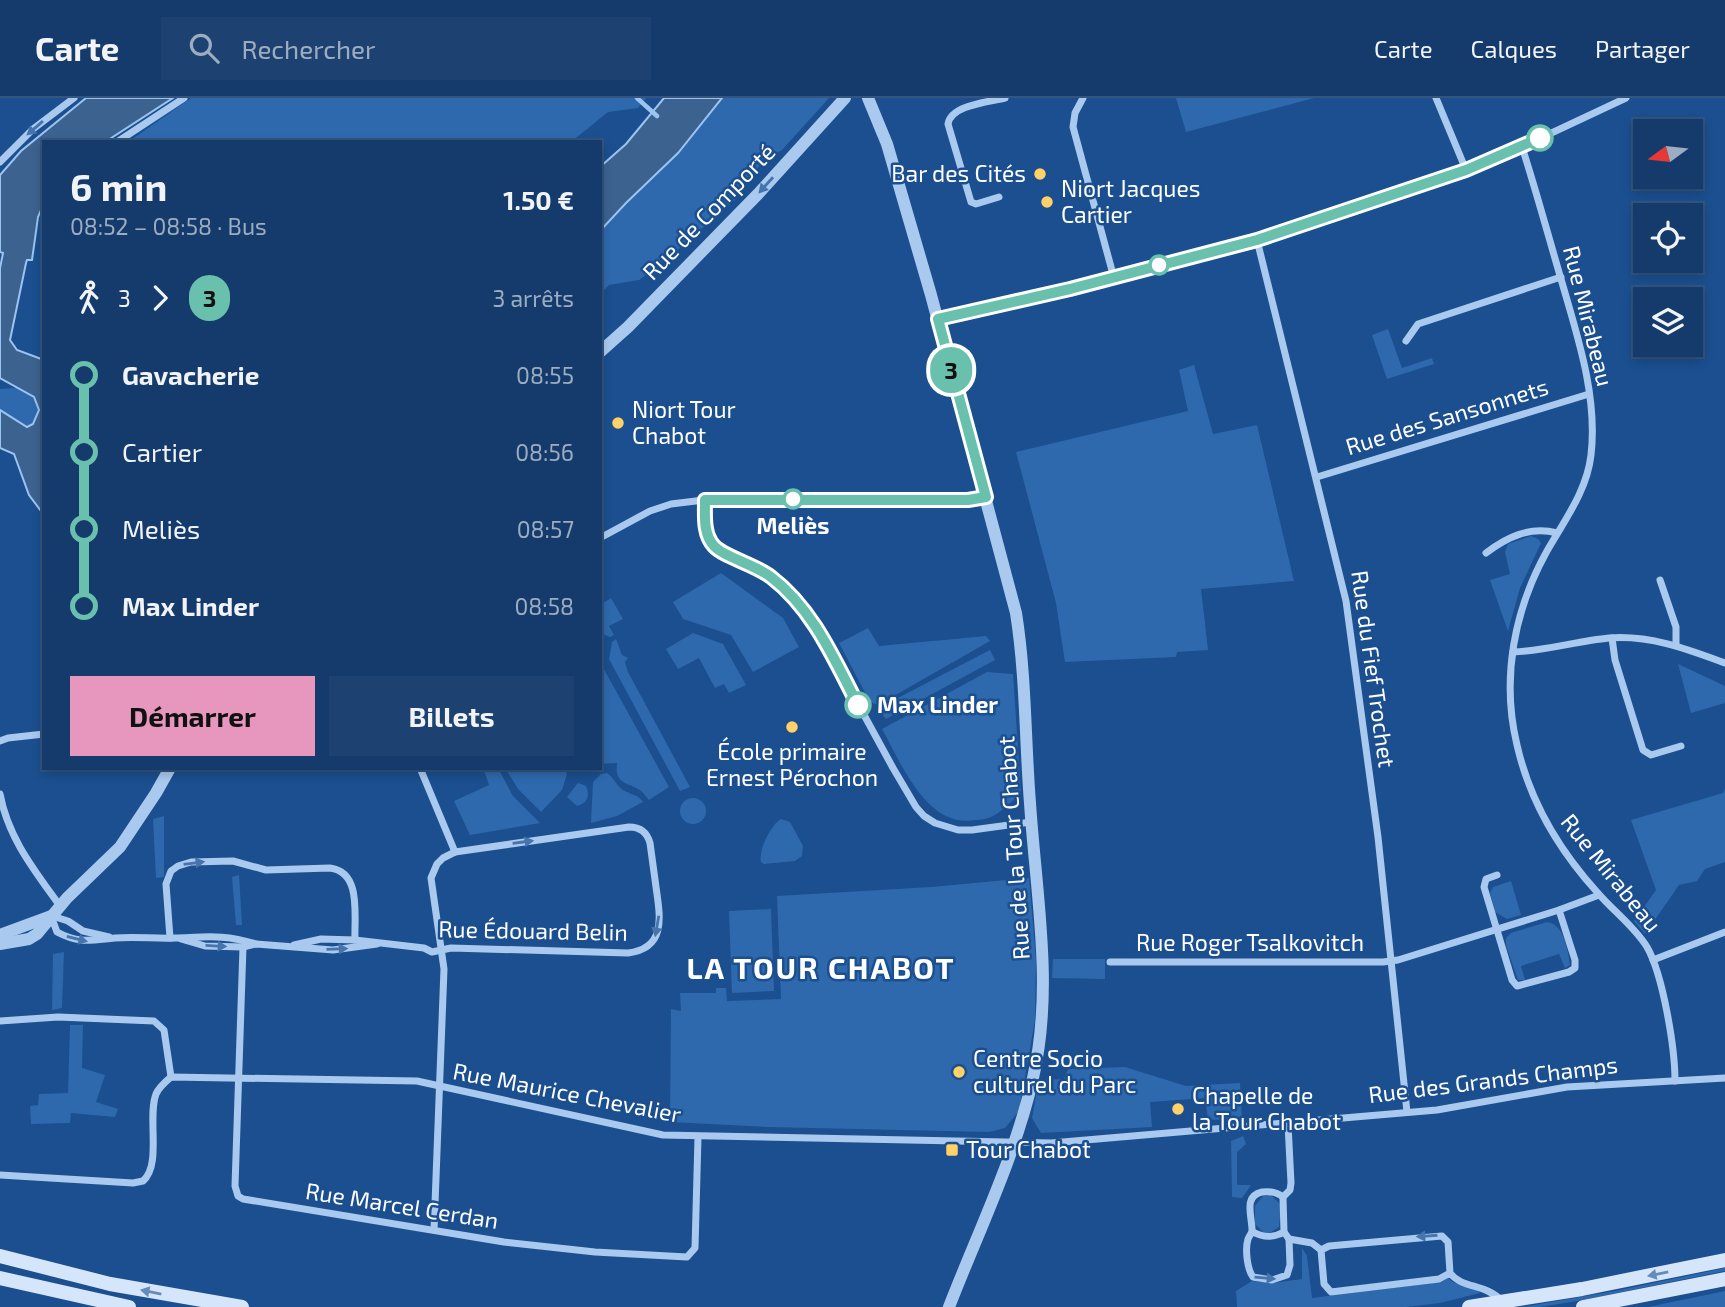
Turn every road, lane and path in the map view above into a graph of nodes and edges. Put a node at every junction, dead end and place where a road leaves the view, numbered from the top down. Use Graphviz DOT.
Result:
graph roads {
  1 [pos="74,98"];
  2 [pos="184,98"];
  3 [pos="845,98"];
  4 [pos="868,98"];
  5 [pos="1005,98"];
  6 [pos="1083,98"];
  7 [pos="1436,98"];
  8 [pos="1626,98"];
  9 [pos="120,140"];
  10 [pos="1522,146"];
  11 [pos="0,162"];
  12 [pos="1466,170"];
  13 [pos="999,197"];
  14 [pos="1257,240"];
  15 [pos="1561,277"];
  16 [pos="1114,278"];
  17 [pos="938,319"];
  18 [pos="1406,341"];
  19 [pos="602,350"];
  20 [pos="1589,394"];
  21 [pos="1317,477"];
  22 [pos="986,497"];
  23 [pos="705,500"];
  24 [pos="1557,533"];
  25 [pos="602,537"];
  26 [pos="1486,553"];
  27 [pos="1660,580"];
  28 [pos="1612,638"];
  29 [pos="1676,645"];
  30 [pos="1513,652"];
  31 [pos="1725,663"];
  32 [pos="42,733"];
  33 [pos="0,741"];
  34 [pos="1681,746"];
  35 [pos="169,770"];
  36 [pos="421,770"];
  37 [pos="0,800"];
  38 [pos="1031,822"];
  39 [pos="455,852"];
  40 [pos="1497,875"];
  41 [pos="1599,895"];
  42 [pos="60,906"];
  43 [pos="1559,910"];
  44 [pos="51,916"];
  45 [pos="1496,929"];
  46 [pos="1725,932"];
  47 [pos="0,935"];
  48 [pos="115,938"];
  49 [pos="173,938"];
  50 [pos="355,940"];
  51 [pos="0,944"];
  52 [pos="256,944"];
  53 [pos="380,944"];
  54 [pos="294,945"];
  55 [pos="243,947"];
  56 [pos="440,951"];
  57 [pos="1391,960"];
  58 [pos="1653,960"];
  59 [pos="1110,962"];
  60 [pos="0,1021"];
  61 [pos="171,1077"];
  62 [pos="239,1078"];
  63 [pos="1725,1078"];
  64 [pos="1675,1081"];
  65 [pos="439,1086"];
  66 [pos="1407,1112"];
  67 [pos="1288,1124"];
  68 [pos="698,1138"];
  69 [pos="1014,1141"];
  70 [pos="0,1175"];
  71 [pos="1283,1197"];
  72 [pos="434,1230"];
  73 [pos="1253,1231"];
  74 [pos="1287,1235"];
  75 [pos="1321,1250"];
  76 [pos="0,1256"];
  77 [pos="1725,1260"];
  78 [pos="1450,1273"];
  79 [pos="0,1278"];
  80 [pos="1725,1279"];
  81 [pos="955,1301"];
  82 [pos="1502,1302"];
  83 [pos="129,1307"];
  84 [pos="243,1307"];
  85 [pos="949,1307"];
  86 [pos="1469,1307"];
  87 [pos="1583,1307"];
  1 -- 11 [label="street, one-way"];
  2 -- 9 [label="street"];
  3 -- 19 [label="street, Rue de Comporté, one-way"];
  4 -- 17 [label="street, Rue de la Tour Chabot"];
  5 -- 13 [label="street"];
  6 -- 16 [label="street"];
  7 -- 12 [label="street"];
  8 -- 10 [label="street"];
  10 -- 12 [label="street"];
  10 -- 15 [label="street, Rue Mirabeau"];
  12 -- 14 [label="street"];
  14 -- 16 [label="street"];
  14 -- 21 [label="street, Rue du Fief Trochet"];
  15 -- 18 [label="street"];
  15 -- 20 [label="street, Rue Mirabeau"];
  16 -- 17 [label="street"];
  17 -- 22 [label="street, Rue de la Tour Chabot"];
  20 -- 21 [label="street, Rue des Sansonnets"];
  20 -- 24 [label="street, Rue Mirabeau"];
  21 -- 57 [label="street, Rue du Fief Trochet"];
  22 -- 23 [label="street"];
  22 -- 38 [label="street, Rue de la Tour Chabot"];
  23 -- 25 [label="street"];
  23 -- 38 [label="street"];
  24 -- 26 [label="street"];
  24 -- 30 [label="street, Rue Mirabeau"];
  27 -- 29 [label="street"];
  28 -- 29 [label="street"];
  28 -- 30 [label="street"];
  28 -- 34 [label="street"];
  29 -- 31 [label="street"];
  30 -- 41 [label="street, Rue Mirabeau"];
  32 -- 33 [label="street"];
  35 -- 42 [label="street"];
  36 -- 39 [label="street"];
  37 -- 42 [label="street"];
  38 -- 69 [label="street, Rue de la Tour Chabot"];
  39 -- 56 [label="street"];
  39 -- 56 [label="street, Rue Édouard Belin, one-way"];
  40 -- 45 [label="street"];
  41 -- 43 [label="street, Rue Roger Tsalkovitch"];
  41 -- 58 [label="street, Rue Mirabeau"];
  42 -- 44 [label="street"];
  43 -- 45 [label="street, Rue Roger Tsalkovitch"];
  43 -- 45 [label="street"];
  44 -- 47 [label="street"];
  44 -- 48 [label="street, Rue Édouard Belin"];
  44 -- 48 [label="street, Rue Édouard Belin, one-way"];
  44 -- 51 [label="street"];
  45 -- 57 [label="street, Rue Roger Tsalkovitch"];
  46 -- 58 [label="street"];
  48 -- 49 [label="street, Rue Édouard Belin"];
  49 -- 50 [label="street, one-way"];
  49 -- 52 [label="street, Rue Édouard Belin"];
  49 -- 55 [label="street, Rue Édouard Belin, one-way"];
  50 -- 53 [label="street, Rue Édouard Belin"];
  50 -- 54 [label="street, Rue Édouard Belin"];
  52 -- 54 [label="street, Rue Édouard Belin"];
  52 -- 55 [label="street, Rue Édouard Belin"];
  54 -- 53 [label="street, Rue Édouard Belin, one-way"];
  53 -- 56 [label="street, Rue Édouard Belin"];
  55 -- 62 [label="street, Rue Marcel Cerdan"];
  56 -- 65 [label="street"];
  57 -- 59 [label="street, Rue Roger Tsalkovitch"];
  57 -- 66 [label="street, Rue du Fief Trochet"];
  58 -- 64 [label="street, Rue Mirabeau"];
  60 -- 61 [label="street"];
  61 -- 62 [label="street, Rue Maurice Chevalier"];
  61 -- 70 [label="street"];
  62 -- 65 [label="street, Rue Maurice Chevalier"];
  62 -- 72 [label="street, Rue Marcel Cerdan"];
  63 -- 64 [label="street, Rue des Grands Champs"];
  64 -- 66 [label="street, Rue des Grands Champs"];
  65 -- 68 [label="street, Rue Maurice Chevalier"];
  65 -- 72 [label="street"];
  66 -- 67 [label="street, Rue des Grands Champs"];
  67 -- 69 [label="street, Rue des Grands Champs"];
  67 -- 71 [label="street"];
  68 -- 69 [label="street, Rue Maurice Chevalier"];
  68 -- 72 [label="street, Rue Marcel Cerdan"];
  69 -- 81 [label="street, Rue de la Tour Chabot"];
  71 -- 73 [label="street"];
  71 -- 74 [label="street"];
  73 -- 74 [label="street"];
  73 -- 74 [label="street, one-way"];
  74 -- 75 [label="street"];
  78 -- 75 [label="street, one-way"];
  75 -- 78 [label="street"];
  84 -- 76 [label="main road, one-way"];
  77 -- 82 [label="main road, one-way"];
  78 -- 82 [label="street"];
  79 -- 83 [label="main road"];
  80 -- 87 [label="main road"];
  81 -- 85 [label="street, Rue de la Tour Chabot"];
  82 -- 86 [label="main road"];
}
